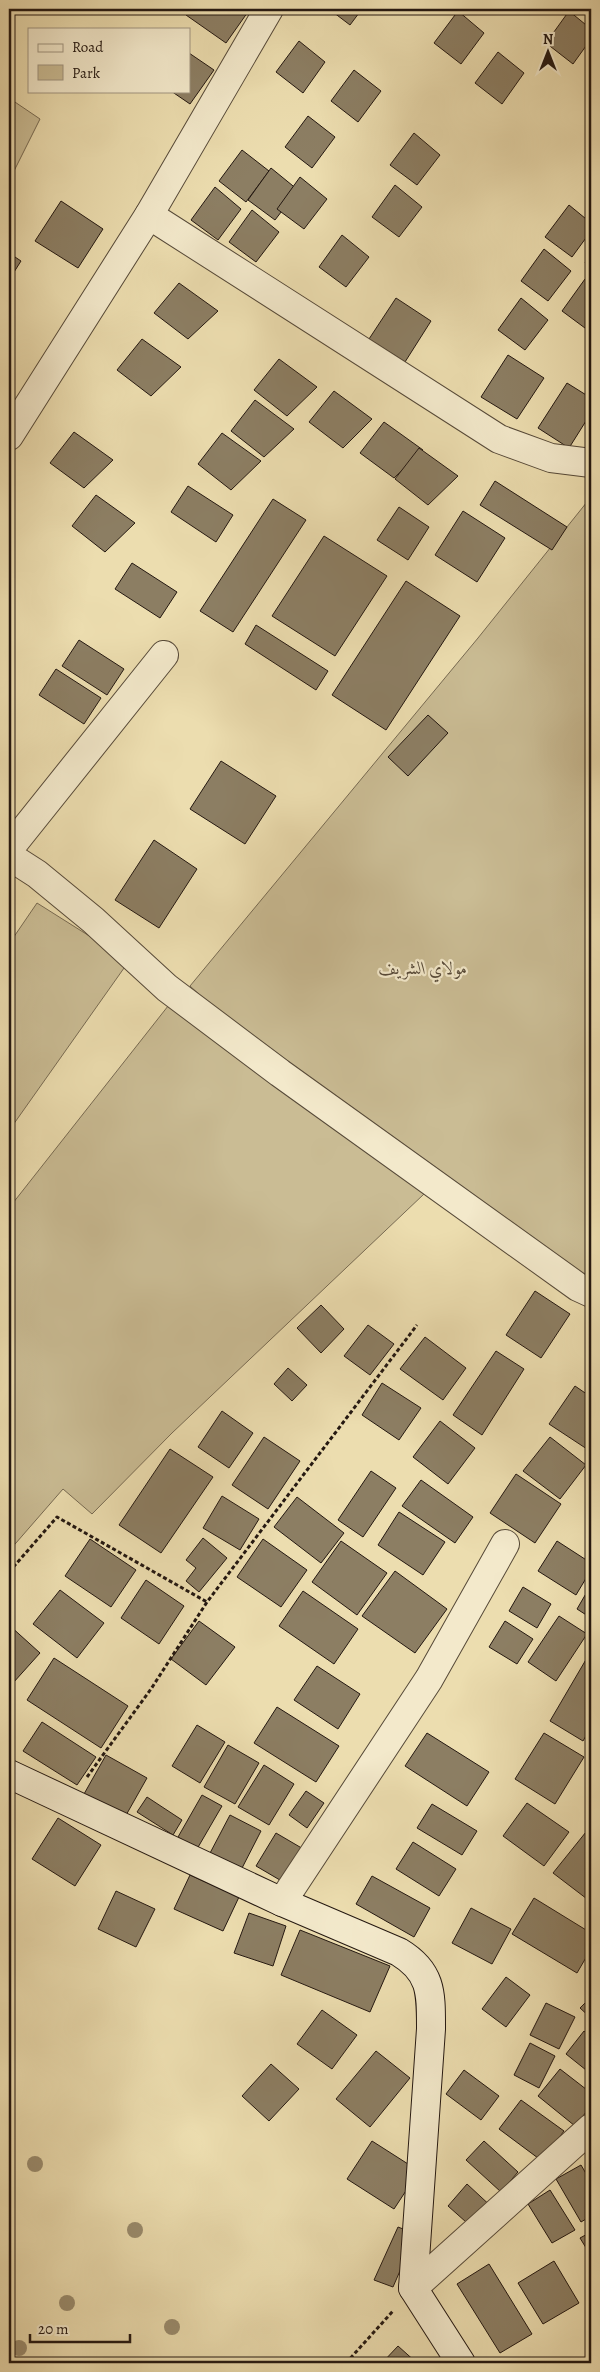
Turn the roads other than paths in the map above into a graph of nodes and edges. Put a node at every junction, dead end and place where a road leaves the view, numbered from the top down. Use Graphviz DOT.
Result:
graph roads {
  1 [pos="269,9"];
  2 [pos="149,215"];
  3 [pos="9,436"];
  4 [pos="591,463"];
  5 [pos="164,655"];
  6 [pos="9,849"];
  7 [pos="9,856"];
  8 [pos="591,1293"];
  9 [pos="505,1544"];
  10 [pos="9,1774"];
  11 [pos="282,1902"];
  12 [pos="591,2128"];
  13 [pos="413,2288"];
  14 [pos="462,2363"];
  1 -- 2 [label="street"];
  2 -- 3 [label="street"];
  2 -- 4 [label="street"];
  5 -- 6 [label="street"];
  7 -- 8 [label="street"];
  9 -- 11 [label="street"];
  10 -- 11 [label="street"];
  11 -- 13 [label="street"];
  12 -- 13 [label="street"];
  13 -- 14 [label="street"];
}
